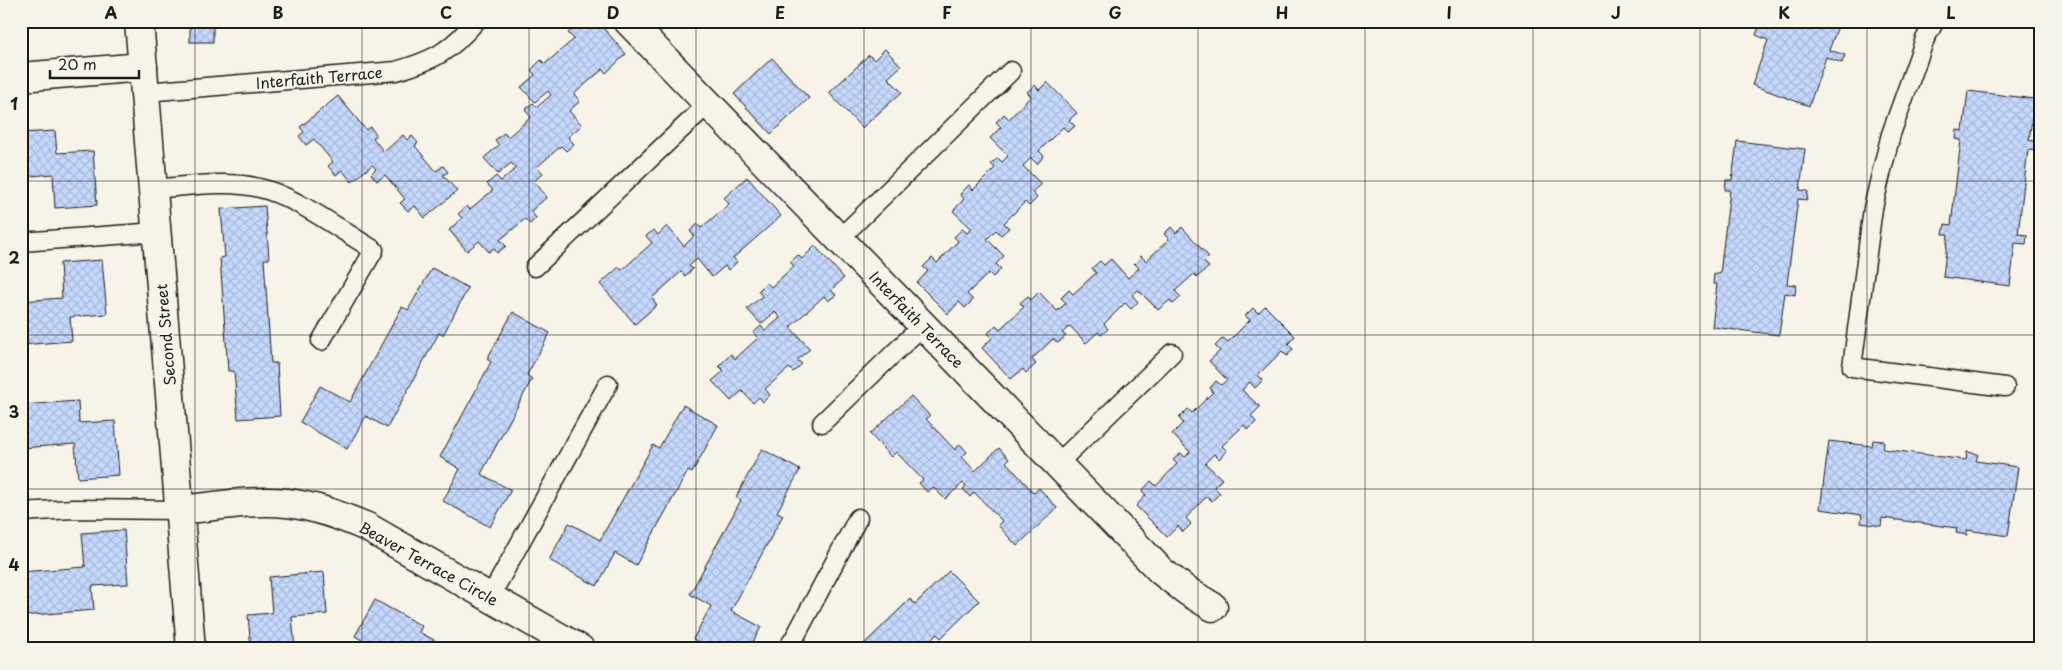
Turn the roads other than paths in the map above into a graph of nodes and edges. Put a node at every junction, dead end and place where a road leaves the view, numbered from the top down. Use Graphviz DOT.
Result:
graph roads {
  1 [pos="140,21"];
  2 [pos="476,21"];
  3 [pos="628,21"];
  4 [pos="1935,21"];
  5 [pos="1011,71"];
  6 [pos="21,77"];
  7 [pos="144,79"];
  8 [pos="708,104"];
  9 [pos="153,189"];
  10 [pos="156,232"];
  11 [pos="839,239"];
  12 [pos="21,242"];
  13 [pos="535,267"];
  14 [pos="923,325"];
  15 [pos="321,341"];
  16 [pos="1172,353"];
  17 [pos="608,384"];
  18 [pos="2005,387"];
  19 [pos="822,423"];
  20 [pos="1057,464"];
  21 [pos="180,510"];
  22 [pos="21,512"];
  23 [pos="858,518"];
  24 [pos="490,598"];
  25 [pos="1213,607"];
  26 [pos="191,649"];
  27 [pos="580,649"];
  28 [pos="786,649"];
  1 -- 7 [label="street, Second Street"];
  2 -- 7 [label="lane, Interfaith Terrace"];
  3 -- 8 [label="street, Interfaith Terrace"];
  4 -- 18 [label="lane"];
  5 -- 11 [label="lane"];
  6 -- 7 [label="street"];
  7 -- 9 [label="street, Second Street"];
  8 -- 11 [label="street, Interfaith Terrace"];
  8 -- 13 [label="lane"];
  9 -- 10 [label="street, Second Street"];
  9 -- 15 [label="lane"];
  10 -- 12 [label="lane"];
  10 -- 21 [label="street, Second Street"];
  11 -- 14 [label="street, Interfaith Terrace"];
  14 -- 19 [label="lane"];
  14 -- 20 [label="street, Interfaith Terrace"];
  16 -- 20 [label="lane"];
  17 -- 24 [label="lane"];
  20 -- 25 [label="street, Interfaith Terrace"];
  21 -- 22 [label="lane"];
  21 -- 24 [label="street, Beaver Terrace Circle"];
  21 -- 26 [label="street, Second Street"];
  23 -- 28 [label="lane"];
  24 -- 27 [label="street, Beaver Terrace Circle"];
}
